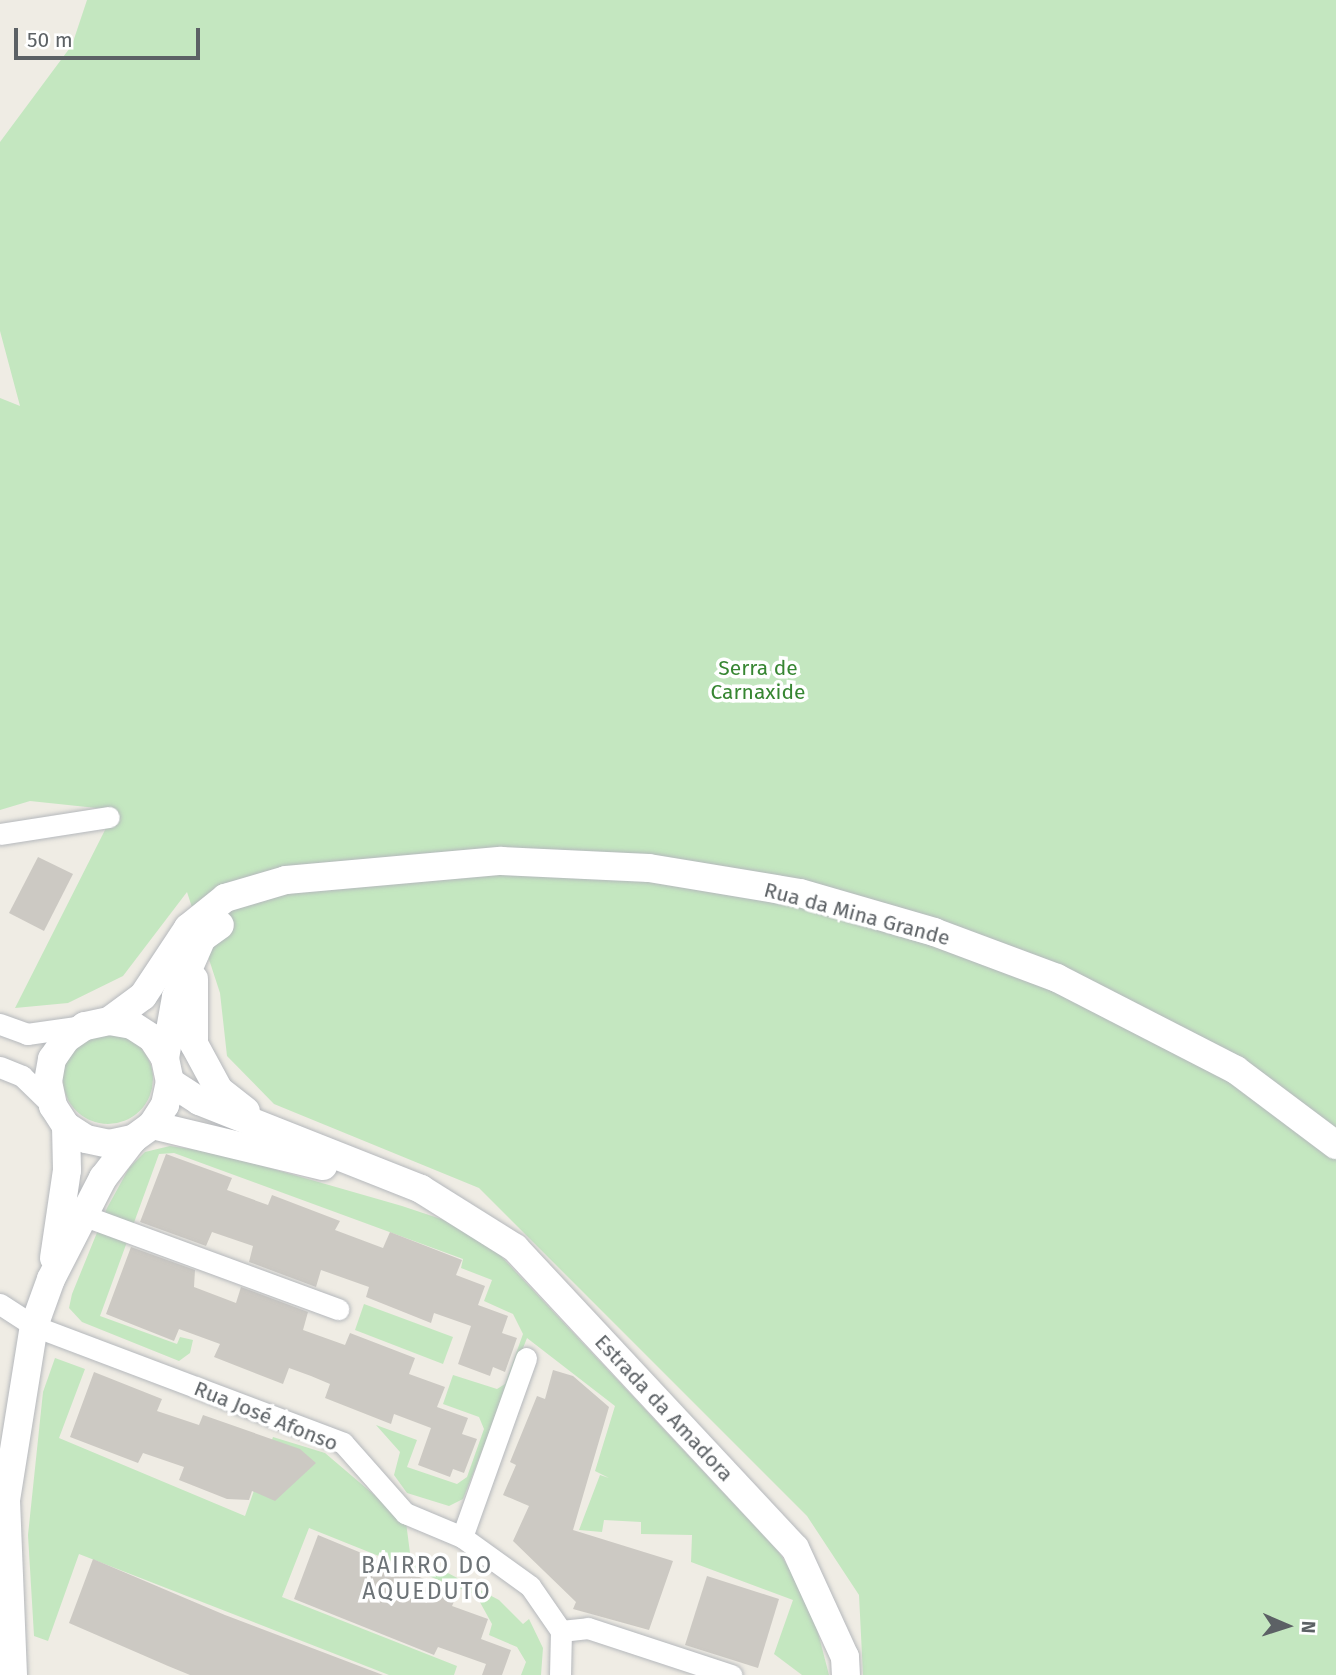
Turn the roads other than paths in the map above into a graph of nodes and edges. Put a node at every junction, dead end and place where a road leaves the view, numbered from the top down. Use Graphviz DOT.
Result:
graph roads {
  1 [pos="109,817"];
  2 [pos="0,834"];
  3 [pos="286,880"];
  4 [pos="202,938"];
  5 [pos="97,1023"];
  6 [pos="0,1024"];
  7 [pos="0,1067"];
  8 [pos="168,1070"];
  9 [pos="59,1116"];
  10 [pos="267,1128"];
  11 [pos="142,1132"];
  12 [pos="1336,1145"];
  13 [pos="421,1189"];
  14 [pos="85,1216"];
  15 [pos="51,1279"];
  16 [pos="0,1304"];
  17 [pos="338,1309"];
  18 [pos="34,1326"];
  19 [pos="526,1358"];
  20 [pos="462,1537"];
  21 [pos="561,1631"];
  22 [pos="7,1665"];
  23 [pos="560,1675"];
  24 [pos="731,1675"];
  25 [pos="846,1675"];
  1 -- 2 [label="street"];
  3 -- 4 [label="street, Rua da Mina Grande"];
  3 -- 5 [label="street, Rua da Mina Grande"];
  3 -- 12 [label="street, Rua da Mina Grande"];
  4 -- 8 [label="street"];
  4 -- 10 [label="street"];
  5 -- 6 [label="street"];
  5 -- 8 [label="street"];
  5 -- 9 [label="street"];
  7 -- 9 [label="street"];
  8 -- 10 [label="street, Estrada da Amadora"];
  8 -- 11 [label="street"];
  9 -- 11 [label="street"];
  9 -- 15 [label="street"];
  10 -- 13 [label="street, Estrada da Amadora"];
  11 -- 13 [label="street, Estrada da Amadora"];
  11 -- 14 [label="street"];
  13 -- 25 [label="street, Estrada da Amadora"];
  14 -- 15 [label="street"];
  14 -- 17 [label="street"];
  15 -- 18 [label="street"];
  16 -- 18 [label="street, Rua José Afonso"];
  18 -- 20 [label="street, Rua José Afonso"];
  18 -- 22 [label="street"];
  19 -- 20 [label="street"];
  20 -- 21 [label="street, Rua José Afonso"];
  21 -- 23 [label="street"];
  21 -- 24 [label="street"];
}
